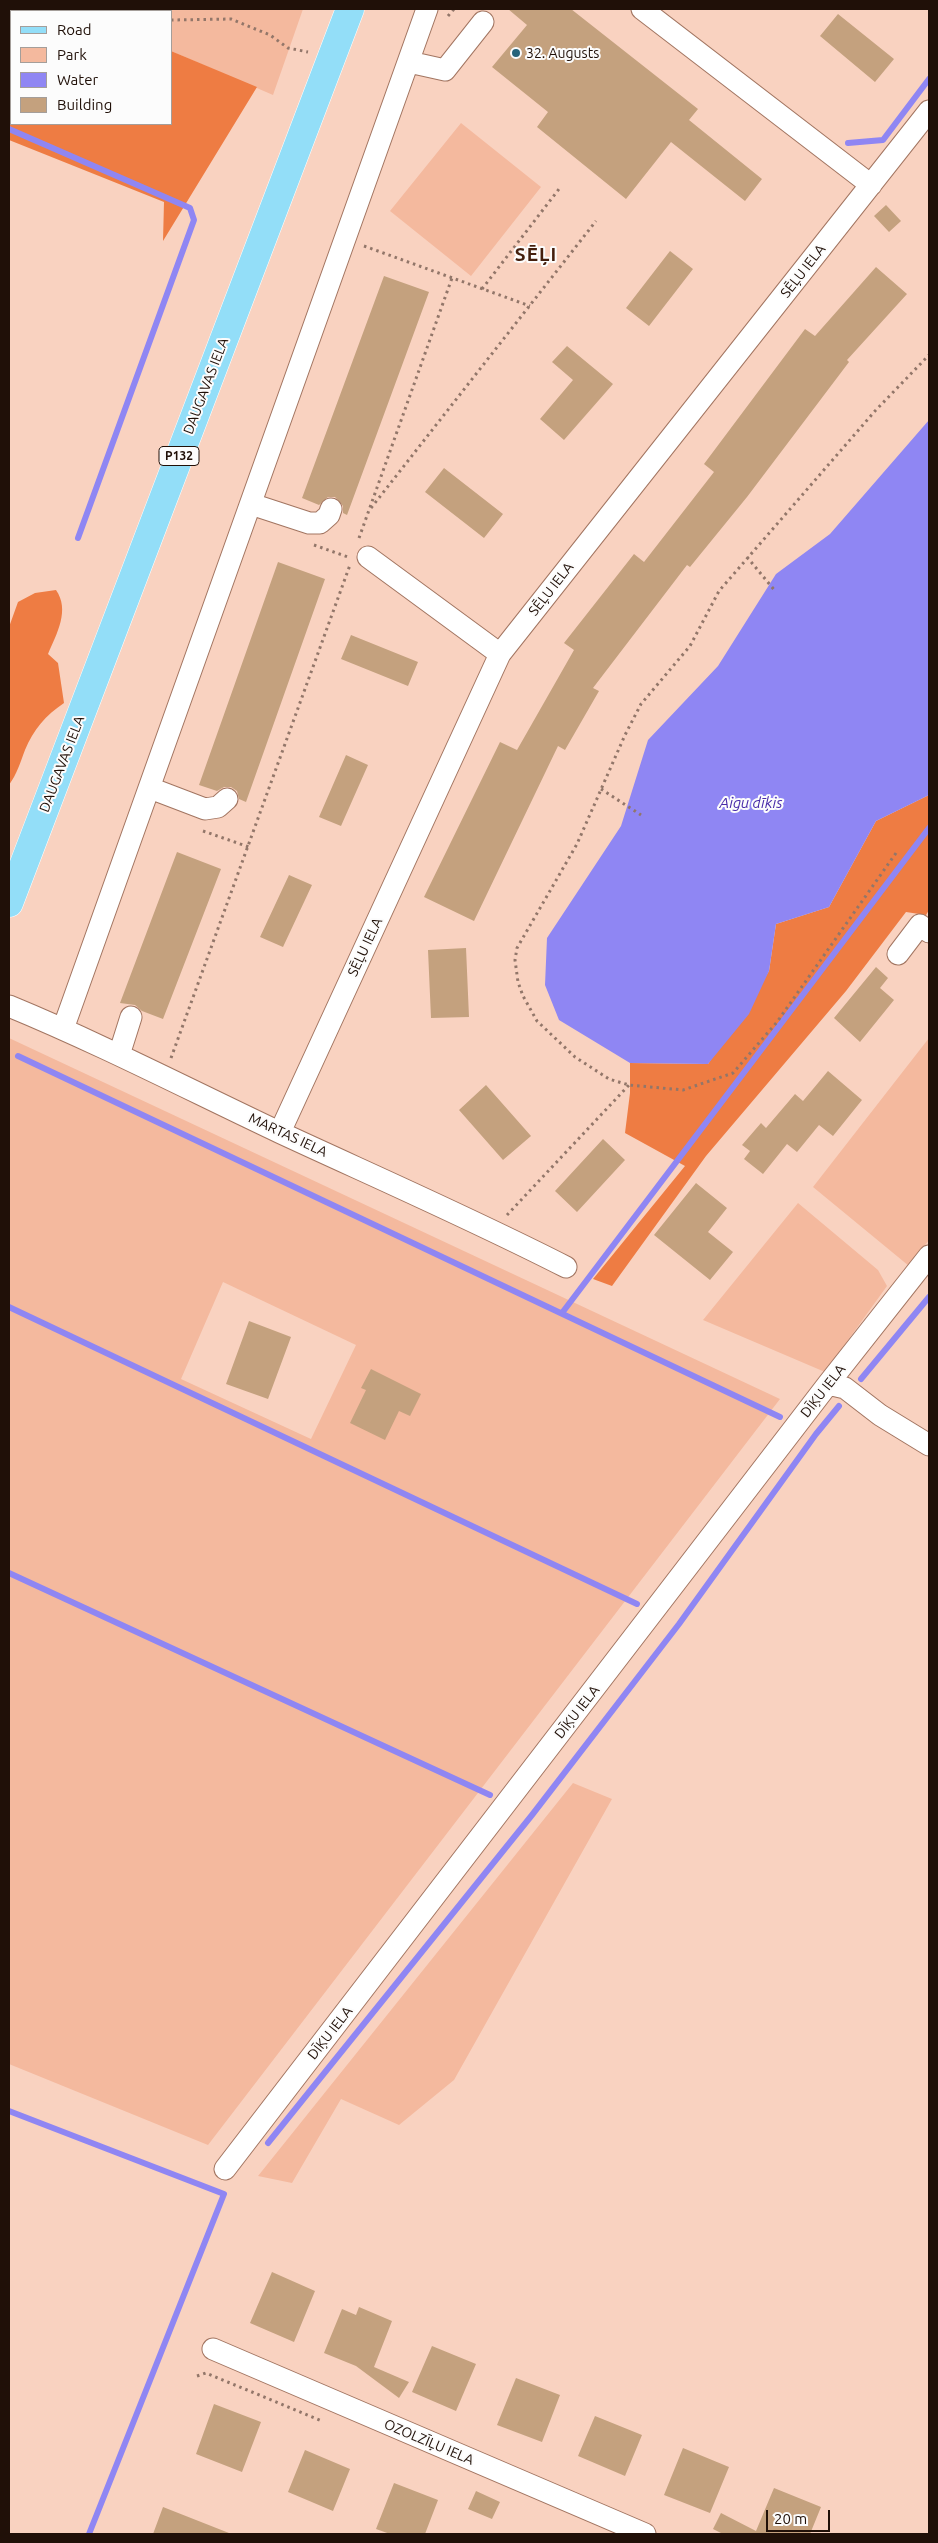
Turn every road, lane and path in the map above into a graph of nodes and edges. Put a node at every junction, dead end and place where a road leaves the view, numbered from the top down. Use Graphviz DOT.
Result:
graph roads {
  1 [pos="350,9"];
  2 [pos="427,9"];
  3 [pos="642,9"];
  4 [pos="172,20"];
  5 [pos="483,22"];
  6 [pos="332,56"];
  7 [pos="409,62"];
  8 [pos="929,111"];
  9 [pos="871,185"];
  10 [pos="559,189"];
  11 [pos="596,221"];
  12 [pos="361,245"];
  13 [pos="452,278"];
  14 [pos="482,289"];
  15 [pos="530,306"];
  16 [pos="929,355"];
  17 [pos="250,504"];
  18 [pos="331,509"];
  19 [pos="369,511"];
  20 [pos="359,554"];
  21 [pos="747,557"];
  22 [pos="776,592"];
  23 [pos="500,654"];
  24 [pos="150,788"];
  25 [pos="601,789"];
  26 [pos="227,800"];
  27 [pos="641,815"];
  28 [pos="896,854"];
  29 [pos="9,903"];
  30 [pos="929,932"];
  31 [pos="898,954"];
  32 [pos="9,1006"];
  33 [pos="131,1018"];
  34 [pos="64,1029"];
  35 [pos="119,1055"];
  36 [pos="164,1077"];
  37 [pos="629,1086"];
  38 [pos="280,1132"];
  39 [pos="493,1230"];
  40 [pos="929,1256"];
  41 [pos="566,1267"];
  42 [pos="828,1384"];
  43 [pos="929,1445"];
  44 [pos="225,2169"];
  45 [pos="212,2349"];
  46 [pos="646,2534"];
  1 -- 6 [label="main road, DAUGAVAS IELA / P132"];
  2 -- 7 [label="street"];
  3 -- 9 [label="street"];
  4 -- 6 [label="path"];
  5 -- 7 [label="street"];
  6 -- 29 [label="main road, DAUGAVAS IELA / P132"];
  7 -- 17 [label="street"];
  8 -- 9 [label="street, SĒĻU IELA"];
  9 -- 23 [label="street, SĒĻU IELA"];
  10 -- 14 [label="path"];
  11 -- 15 [label="path"];
  12 -- 13 [label="path"];
  13 -- 14 [label="path"];
  13 -- 19 [label="path"];
  14 -- 15 [label="path"];
  15 -- 19 [label="path"];
  16 -- 21 [label="path"];
  17 -- 18 [label="street"];
  17 -- 24 [label="street"];
  19 -- 20 [label="path"];
  20 -- 23 [label="street"];
  20 -- 36 [label="path"];
  21 -- 22 [label="path"];
  21 -- 25 [label="path"];
  23 -- 38 [label="street, SĒĻU IELA"];
  24 -- 26 [label="street"];
  24 -- 34 [label="street"];
  25 -- 27 [label="path"];
  25 -- 37 [label="path"];
  28 -- 37 [label="path"];
  30 -- 31 [label="street"];
  32 -- 34 [label="street, MARTAS IELA"];
  33 -- 35 [label="street"];
  34 -- 35 [label="street, MARTAS IELA"];
  35 -- 36 [label="street, MARTAS IELA"];
  36 -- 38 [label="street, MARTAS IELA"];
  37 -- 39 [label="path"];
  38 -- 39 [label="street, MARTAS IELA"];
  39 -- 41 [label="street, MARTAS IELA"];
  40 -- 42 [label="street, DĪĶU IELA"];
  42 -- 43 [label="street"];
  42 -- 44 [label="street, DĪĶU IELA"];
  45 -- 46 [label="street, OZOLZĪĻU IELA"];
}
